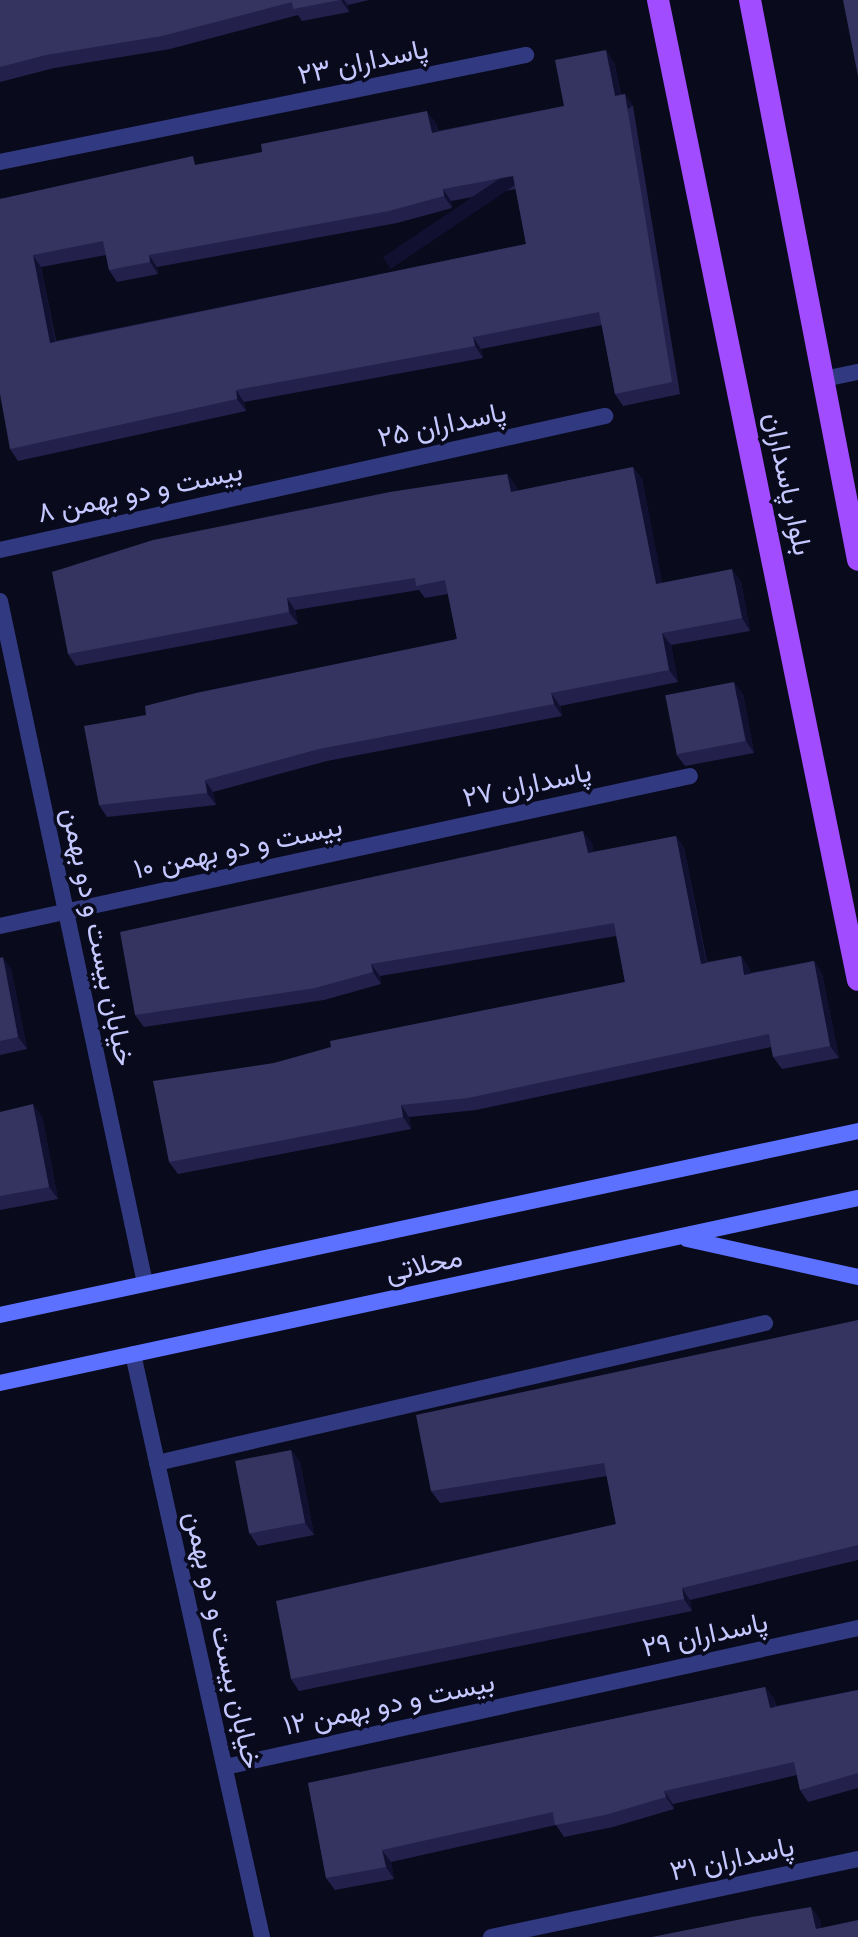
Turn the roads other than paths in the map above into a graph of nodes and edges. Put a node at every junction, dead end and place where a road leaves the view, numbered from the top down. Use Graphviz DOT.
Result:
graph roads {
  1 [pos="658,0"];
  2 [pos="750,0"];
  3 [pos="526,55"];
  4 [pos="0,162"];
  5 [pos="858,372"];
  6 [pos="824,379"];
  7 [pos="605,416"];
  8 [pos="292,485"];
  9 [pos="0,550"];
  10 [pos="858,560"];
  11 [pos="0,601"];
  12 [pos="690,776"];
  13 [pos="374,844"];
  14 [pos="66,912"];
  15 [pos="0,926"];
  16 [pos="858,980"];
  17 [pos="858,1131"];
  18 [pos="858,1198"];
  19 [pos="678,1237"];
  20 [pos="858,1277"];
  21 [pos="145,1283"];
  22 [pos="0,1315"];
  23 [pos="765,1323"];
  24 [pos="133,1354"];
  25 [pos="0,1383"];
  26 [pos="157,1463"];
  27 [pos="858,1628"];
  28 [pos="564,1693"];
  29 [pos="225,1767"];
  30 [pos="858,1859"];
  31 [pos="262,1937"];
  32 [pos="491,1937"];
  1 -- 16 [label="main road, بلوار پاسداران"];
  2 -- 6 [label="main road, بلوار پاسداران"];
  3 -- 4 [label="street, پاسداران ۲۳"];
  5 -- 6 [label="street"];
  6 -- 10 [label="main road, بلوار پاسداران"];
  7 -- 8 [label="street, پاسداران ۲۵"];
  8 -- 9 [label="street, بیست و دو بهمن ۸"];
  11 -- 14 [label="street, خیابان بیست و دو بهمن"];
  12 -- 13 [label="street, پاسداران ۲۷"];
  13 -- 14 [label="street, بیست و دو بهمن ۱۰"];
  14 -- 15 [label="street, بیست و دو بهمن ۱۰"];
  14 -- 21 [label="street, خیابان بیست و دو بهمن"];
  17 -- 21 [label="main road, محلاتی"];
  18 -- 19 [label="main road, محلاتی"];
  19 -- 20 [label="main road"];
  19 -- 24 [label="main road, محلاتی"];
  21 -- 22 [label="main road, محلاتی"];
  23 -- 26 [label="street"];
  24 -- 25 [label="main road, محلاتی"];
  24 -- 26 [label="street, خیابان بیست و دو بهمن"];
  26 -- 29 [label="street, خیابان بیست و دو بهمن"];
  27 -- 28 [label="street, پاسداران ۲۹"];
  28 -- 29 [label="street, بیست و دو بهمن ۱۲"];
  29 -- 31 [label="street, خیابان بیست و دو بهمن"];
  30 -- 32 [label="street, پاسداران ۳۱"];
}
